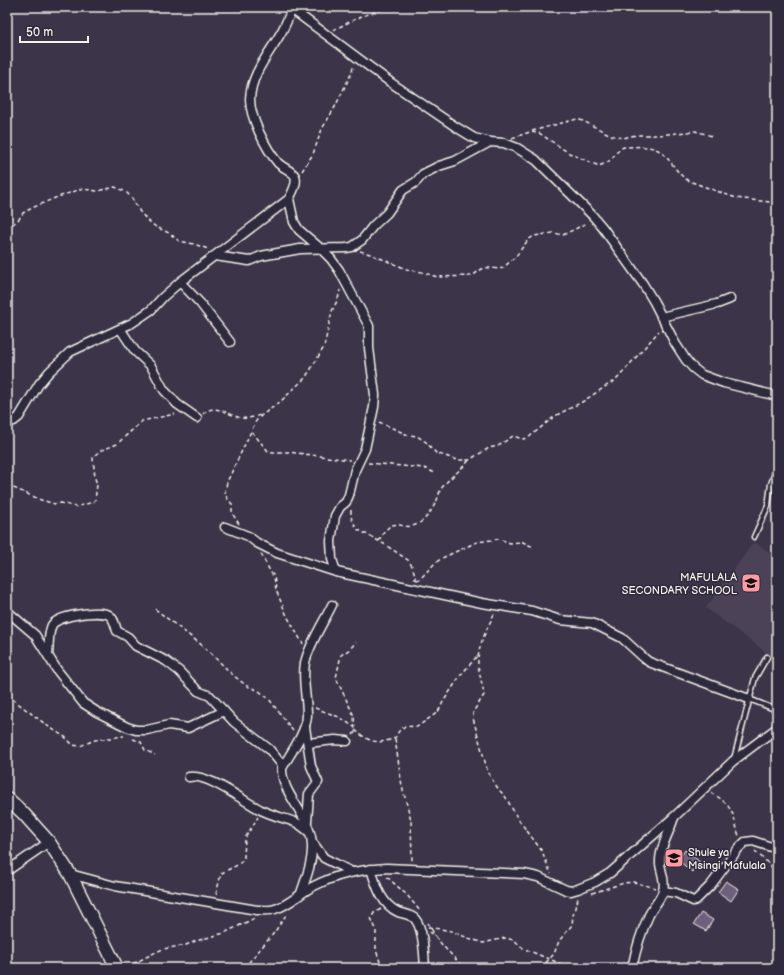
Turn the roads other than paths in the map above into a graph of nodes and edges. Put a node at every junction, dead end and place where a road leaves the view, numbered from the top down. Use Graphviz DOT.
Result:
graph roads {
  1 [pos="291,8"];
  2 [pos="490,142"];
  3 [pos="289,199"];
  4 [pos="320,248"];
  5 [pos="217,254"];
  6 [pos="180,282"];
  7 [pos="730,299"];
  8 [pos="661,317"];
  9 [pos="121,330"];
  10 [pos="230,342"];
  11 [pos="777,396"];
  12 [pos="197,418"];
  13 [pos="7,422"];
  14 [pos="777,467"];
  15 [pos="225,527"];
  16 [pos="754,537"];
  17 [pos="336,572"];
  18 [pos="332,605"];
  19 [pos="7,611"];
  20 [pos="48,655"];
  21 [pos="767,657"];
  22 [pos="749,698"];
  23 [pos="777,710"];
  24 [pos="224,711"];
  25 [pos="305,726"];
  26 [pos="777,728"];
  27 [pos="347,741"];
  28 [pos="308,743"];
  29 [pos="733,761"];
  30 [pos="283,766"];
  31 [pos="189,777"];
  32 [pos="7,798"];
  33 [pos="674,817"];
  34 [pos="308,828"];
  35 [pos="49,842"];
  36 [pos="312,844"];
  37 [pos="777,849"];
  38 [pos="375,868"];
  39 [pos="7,871"];
  40 [pos="352,872"];
  41 [pos="70,874"];
  42 [pos="663,891"];
  43 [pos="301,893"];
  44 [pos="117,968"];
  45 [pos="425,968"];
  46 [pos="632,968"];
  1 -- 2 [label="street"];
  1 -- 3 [label="street"];
  2 -- 4 [label="street"];
  2 -- 8 [label="street"];
  3 -- 4 [label="street"];
  3 -- 5 [label="street"];
  4 -- 5 [label="street"];
  4 -- 17 [label="street"];
  5 -- 6 [label="street"];
  6 -- 9 [label="street"];
  6 -- 10 [label="street"];
  7 -- 8 [label="street"];
  8 -- 11 [label="street"];
  9 -- 12 [label="street"];
  9 -- 13 [label="street"];
  14 -- 16 [label="lane"];
  15 -- 17 [label="street"];
  17 -- 22 [label="street"];
  18 -- 25 [label="street"];
  19 -- 20 [label="street"];
  20 -- 24 [label="street"];
  20 -- 24 [label="street"];
  21 -- 22 [label="lane"];
  22 -- 23 [label="lane"];
  22 -- 29 [label="lane"];
  24 -- 30 [label="street"];
  25 -- 28 [label="street"];
  25 -- 30 [label="street"];
  26 -- 29 [label="street"];
  27 -- 28 [label="street"];
  28 -- 34 [label="street"];
  29 -- 33 [label="street"];
  30 -- 34 [label="street"];
  31 -- 34 [label="street"];
  32 -- 35 [label="street"];
  33 -- 38 [label="street"];
  33 -- 42 [label="street"];
  34 -- 36 [label="street"];
  35 -- 39 [label="street"];
  35 -- 41 [label="street"];
  36 -- 40 [label="street"];
  36 -- 43 [label="street"];
  37 -- 42 [label="street"];
  38 -- 40 [label="street"];
  38 -- 45 [label="street"];
  40 -- 43 [label="street"];
  41 -- 43 [label="street"];
  41 -- 44 [label="street"];
  42 -- 46 [label="street"];
}
